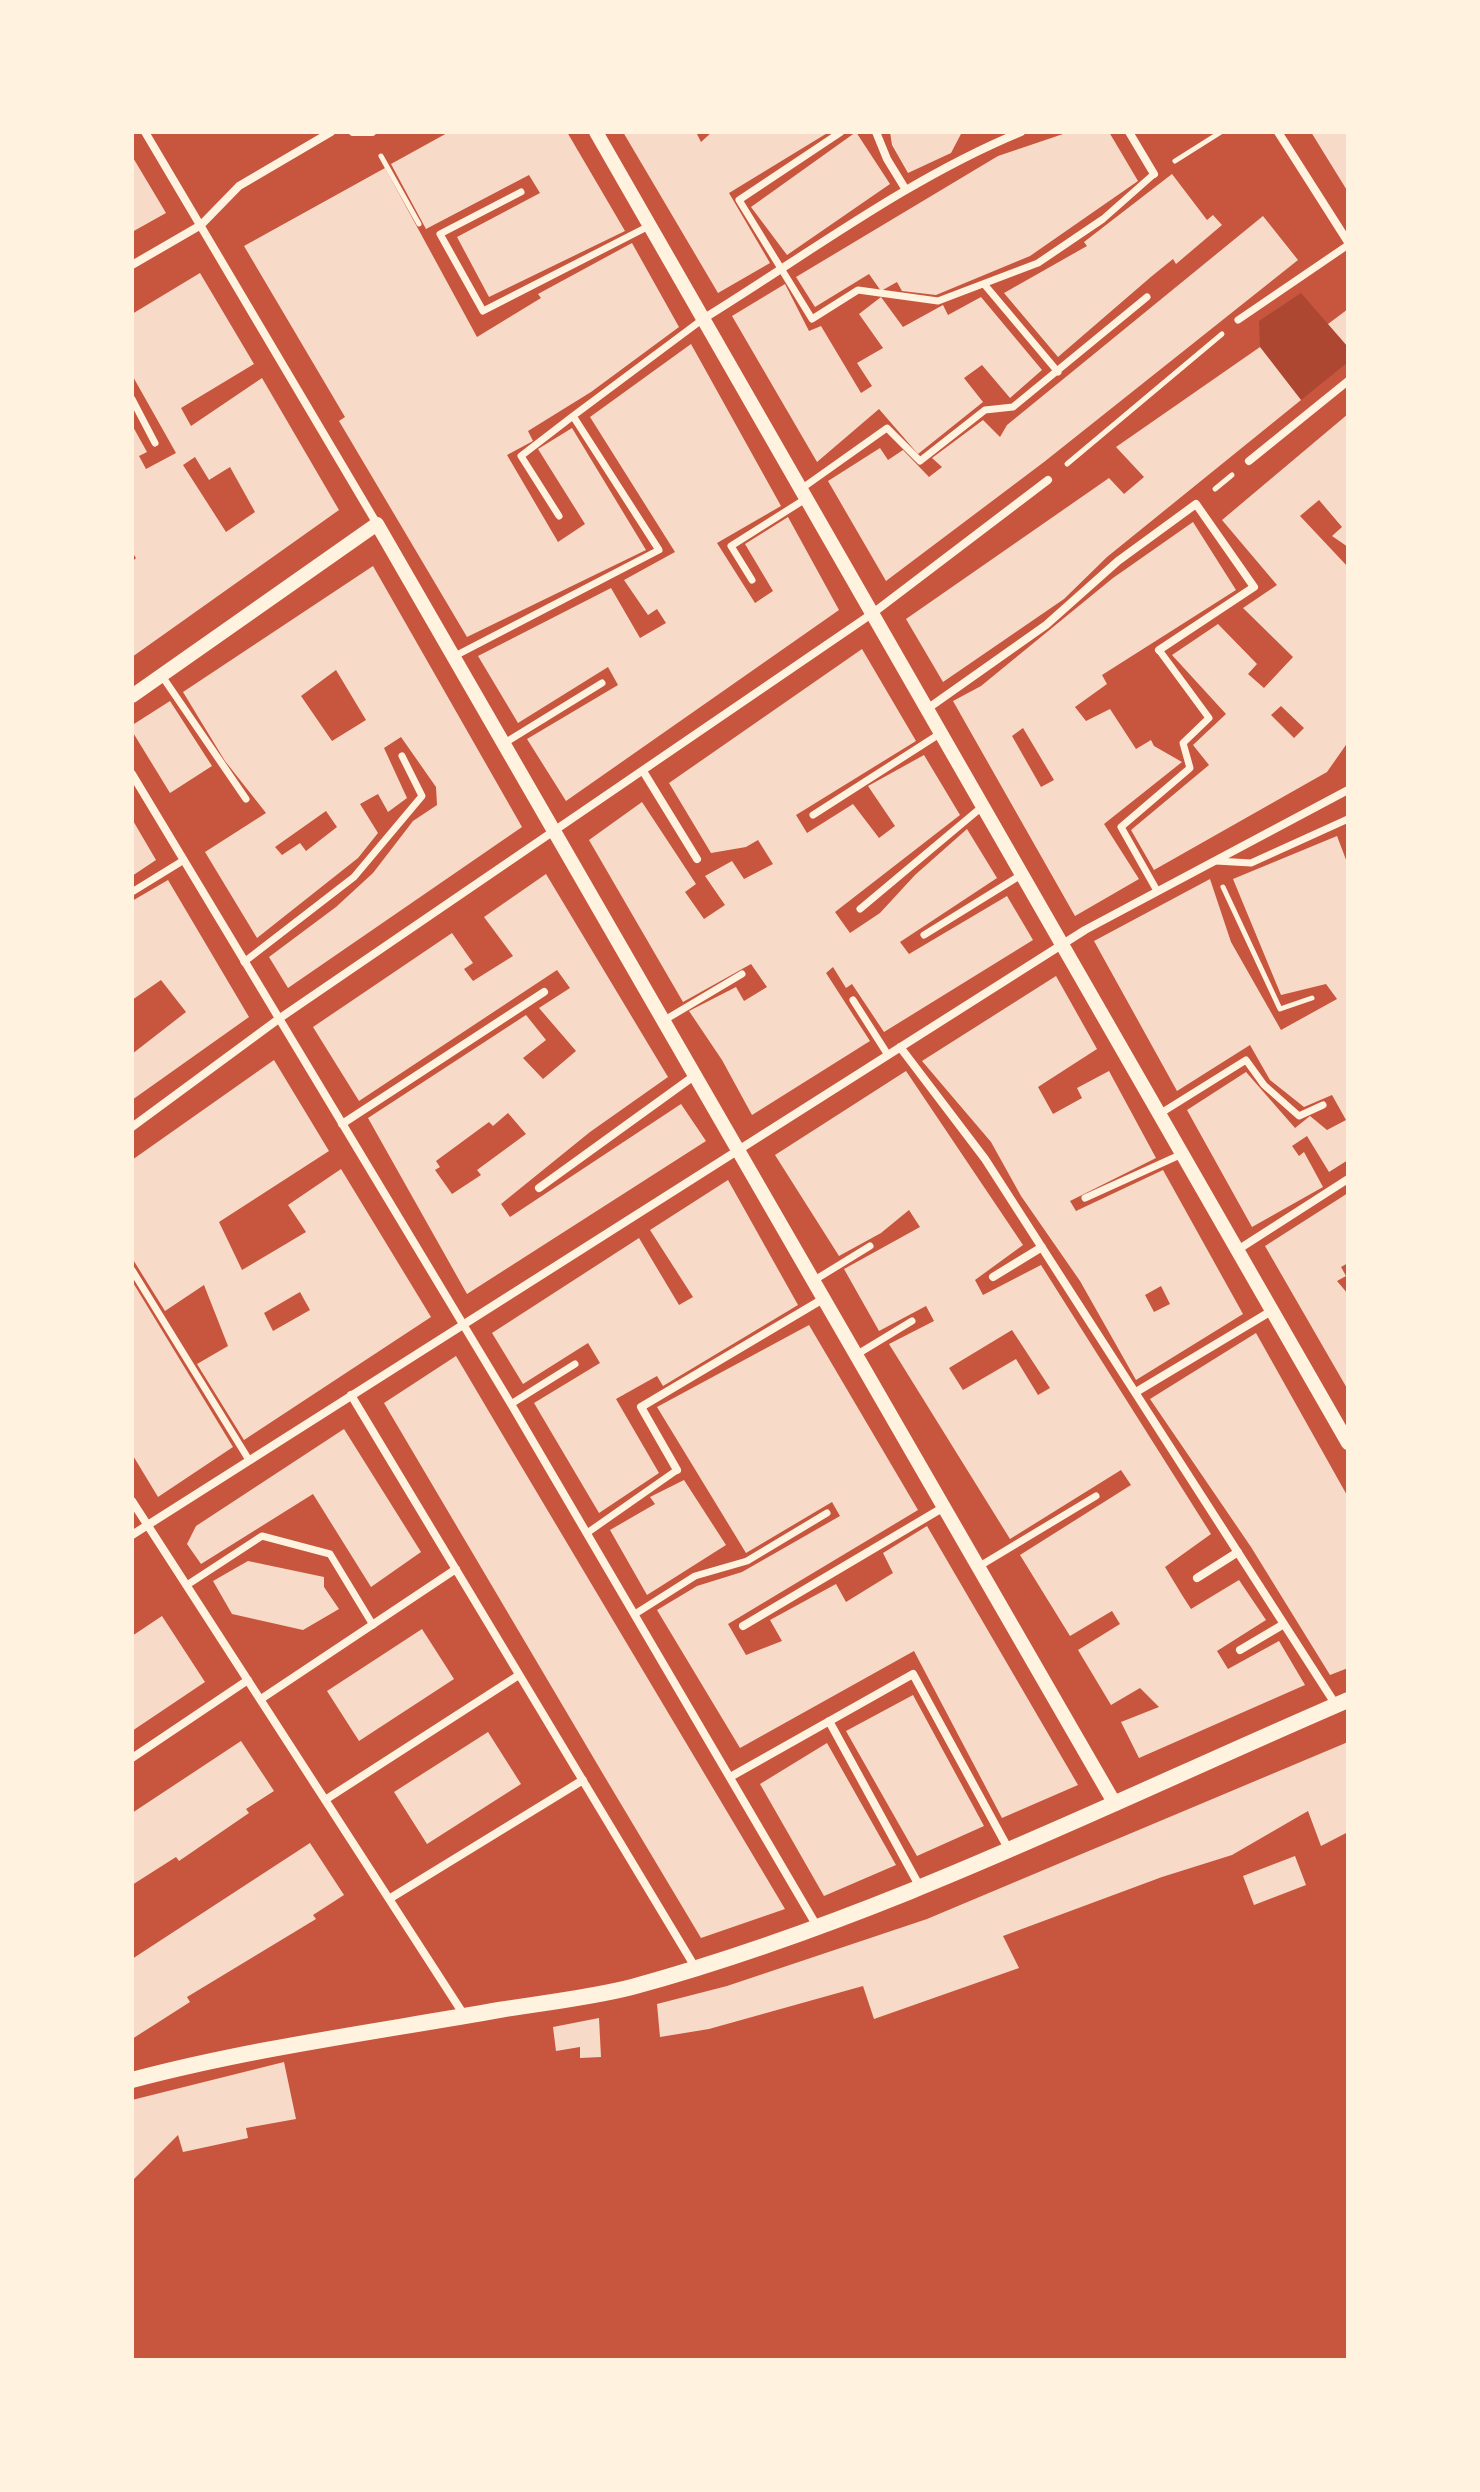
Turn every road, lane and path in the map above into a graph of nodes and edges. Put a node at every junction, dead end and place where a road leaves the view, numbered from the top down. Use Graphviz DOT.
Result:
graph roads {
  1 [pos="145,132"];
  2 [pos="331,132"];
  3 [pos="353,132"];
  4 [pos="596,132"];
  5 [pos="841,132"];
  6 [pos="876,132"];
  7 [pos="1021,132"];
  8 [pos="1129,132"];
  9 [pos="1221,132"];
  10 [pos="1278,132"];
  11 [pos="370,133"];
  12 [pos="1154,174"];
  13 [pos="906,190"];
  14 [pos="521,192"];
  15 [pos="201,225"];
  16 [pos="649,226"];
  17 [pos="440,234"];
  18 [pos="1348,244"];
  19 [pos="132,265"];
  20 [pos="784,269"];
  21 [pos="984,284"];
  22 [pos="1147,297"];
  23 [pos="703,319"];
  24 [pos="1238,320"];
  25 [pos="1058,372"];
  26 [pos="1348,381"];
  27 [pos="132,399"];
  28 [pos="573,416"];
  29 [pos="155,443"];
  30 [pos="1249,461"];
  31 [pos="1048,480"];
  32 [pos="804,493"];
  33 [pos="1196,504"];
  34 [pos="559,516"];
  35 [pos="377,524"];
  36 [pos="752,580"];
  37 [pos="873,613"];
  38 [pos="1159,650"];
  39 [pos="453,657"];
  40 [pos="162,676"];
  41 [pos="602,683"];
  42 [pos="132,696"];
  43 [pos="927,709"];
  44 [pos="941,733"];
  45 [pos="503,744"];
  46 [pos="402,756"];
  47 [pos="643,771"];
  48 [pos="132,774"];
  49 [pos="1348,790"];
  50 [pos="246,799"];
  51 [pos="983,806"];
  52 [pos="813,815"];
  53 [pos="1348,819"];
  54 [pos="554,832"];
  55 [pos="697,859"];
  56 [pos="184,860"];
  57 [pos="1211,860"];
  58 [pos="1021,875"];
  59 [pos="1156,889"];
  60 [pos="132,892"];
  61 [pos="860,909"];
  62 [pos="924,935"];
  63 [pos="1062,943"];
  64 [pos="244,962"];
  65 [pos="742,974"];
  66 [pos="544,992"];
  67 [pos="1312,998"];
  68 [pos="853,1000"];
  69 [pos="280,1018"];
  70 [pos="663,1021"];
  71 [pos="900,1047"];
  72 [pos="888,1055"];
  73 [pos="694,1076"];
  74 [pos="1323,1105"];
  75 [pos="1161,1113"];
  76 [pos="342,1124"];
  77 [pos="132,1127"];
  78 [pos="738,1151"];
  79 [pos="1182,1154"];
  80 [pos="1348,1179"];
  81 [pos="539,1188"];
  82 [pos="1085,1198"];
  83 [pos="870,1246"];
  84 [pos="1042,1247"];
  85 [pos="1239,1249"];
  86 [pos="132,1270"];
  87 [pos="993,1277"];
  88 [pos="813,1281"];
  89 [pos="823,1299"];
  90 [pos="1274,1310"];
  91 [pos="912,1321"];
  92 [pos="463,1324"];
  93 [pos="856,1355"];
  94 [pos="575,1364"];
  95 [pos="1136,1392"];
  96 [pos="351,1395"];
  97 [pos="511,1404"];
  98 [pos="1346,1434"];
  99 [pos="249,1460"];
  100 [pos="677,1470"];
  101 [pos="1096,1496"];
  102 [pos="132,1501"];
  103 [pos="944,1507"];
  104 [pos="827,1513"];
  105 [pos="147,1526"];
  106 [pos="587,1533"];
  107 [pos="132,1535"];
  108 [pos="1238,1552"];
  109 [pos="978,1567"];
  110 [pos="456,1569"];
  111 [pos="1197,1578"];
  112 [pos="187,1585"];
  113 [pos="635,1614"];
  114 [pos="1284,1624"];
  115 [pos="373,1625"];
  116 [pos="743,1626"];
  117 [pos="1240,1650"];
  118 [pos="519,1675"];
  119 [pos="248,1680"];
  120 [pos="261,1699"];
  121 [pos="1342,1703"];
  122 [pos="829,1721"];
  123 [pos="132,1758"];
  124 [pos="732,1776"];
  125 [pos="583,1780"];
  126 [pos="325,1800"];
  127 [pos="1115,1804"];
  128 [pos="1009,1851"];
  129 [pos="921,1889"];
  130 [pos="389,1899"];
  131 [pos="818,1929"];
  132 [pos="696,1967"];
  133 [pos="464,2016"];
  134 [pos="132,2080"];
  1 -- 15 [label="street"];
  2 -- 15 [label="street"];
  3 -- 11 [label="street"];
  4 -- 16 [label="street"];
  5 -- 20 [label="street"];
  6 -- 13 [label="street"];
  7 -- 13 [label="street"];
  8 -- 12 [label="street"];
  9 -- 12 [label="path"];
  10 -- 18 [label="street"];
  11 -- 17 [label="path"];
  12 -- 21 [label="street"];
  13 -- 20 [label="street"];
  14 -- 17 [label="street"];
  15 -- 19 [label="street"];
  15 -- 35 [label="street"];
  16 -- 17 [label="street"];
  16 -- 23 [label="street"];
  18 -- 24 [label="street"];
  20 -- 21 [label="street"];
  20 -- 23 [label="street"];
  21 -- 25 [label="street"];
  22 -- 25 [label="street"];
  23 -- 28 [label="street"];
  23 -- 32 [label="street"];
  24 -- 31 [label="path"];
  25 -- 32 [label="street"];
  26 -- 30 [label="street"];
  27 -- 29 [label="street"];
  28 -- 34 [label="street"];
  28 -- 39 [label="street"];
  30 -- 33 [label="path"];
  31 -- 37 [label="street"];
  32 -- 36 [label="street"];
  32 -- 37 [label="street"];
  33 -- 38 [label="street"];
  33 -- 43 [label="street"];
  35 -- 39 [label="street"];
  35 -- 40 [label="street"];
  37 -- 43 [label="street"];
  37 -- 47 [label="street"];
  38 -- 59 [label="street"];
  39 -- 45 [label="street"];
  40 -- 42 [label="street"];
  40 -- 50 [label="street"];
  41 -- 45 [label="street"];
  43 -- 44 [label="street"];
  44 -- 51 [label="street"];
  44 -- 52 [label="street"];
  45 -- 54 [label="street"];
  46 -- 64 [label="street"];
  47 -- 54 [label="street"];
  47 -- 55 [label="street"];
  48 -- 56 [label="street"];
  49 -- 57 [label="street"];
  51 -- 58 [label="street"];
  51 -- 61 [label="street"];
  53 -- 57 [label="street"];
  54 -- 69 [label="street"];
  54 -- 70 [label="street"];
  56 -- 60 [label="street"];
  56 -- 64 [label="street"];
  57 -- 59 [label="street"];
  57 -- 67 [label="path"];
  58 -- 62 [label="street"];
  58 -- 63 [label="street"];
  59 -- 63 [label="street"];
  63 -- 71 [label="street"];
  63 -- 75 [label="street"];
  64 -- 69 [label="street"];
  65 -- 70 [label="street"];
  66 -- 76 [label="street"];
  68 -- 72 [label="street"];
  69 -- 76 [label="street"];
  69 -- 77 [label="street"];
  70 -- 73 [label="street"];
  71 -- 72 [label="street"];
  71 -- 84 [label="street"];
  72 -- 78 [label="street"];
  73 -- 78 [label="street"];
  73 -- 81 [label="street"];
  74 -- 75 [label="street"];
  75 -- 79 [label="street"];
  76 -- 92 [label="street"];
  78 -- 88 [label="street"];
  78 -- 92 [label="street"];
  79 -- 82 [label="street"];
  79 -- 85 [label="street"];
  80 -- 85 [label="street"];
  83 -- 88 [label="street"];
  84 -- 87 [label="street"];
  84 -- 95 [label="street"];
  85 -- 90 [label="street"];
  86 -- 99 [label="street"];
  88 -- 89 [label="street"];
  89 -- 93 [label="street"];
  89 -- 100 [label="street"];
  90 -- 95 [label="street"];
  90 -- 98 [label="street"];
  91 -- 93 [label="street"];
  92 -- 96 [label="street"];
  92 -- 97 [label="street"];
  93 -- 103 [label="street"];
  94 -- 97 [label="street"];
  95 -- 108 [label="street"];
  96 -- 99 [label="street"];
  96 -- 110 [label="street"];
  97 -- 106 [label="street"];
  99 -- 105 [label="street"];
  100 -- 106 [label="street"];
  101 -- 109 [label="street"];
  102 -- 105 [label="street"];
  103 -- 109 [label="street"];
  103 -- 116 [label="street"];
  104 -- 113 [label="street"];
  105 -- 107 [label="street"];
  105 -- 112 [label="street"];
  106 -- 113 [label="street"];
  108 -- 111 [label="street"];
  108 -- 114 [label="street"];
  109 -- 127 [label="street"];
  110 -- 115 [label="street"];
  110 -- 118 [label="street"];
  112 -- 115 [label="street"];
  112 -- 119 [label="street"];
  113 -- 124 [label="street"];
  114 -- 117 [label="street"];
  114 -- 121 [label="street"];
  115 -- 120 [label="street"];
  118 -- 125 [label="street"];
  118 -- 126 [label="street"];
  119 -- 120 [label="street"];
  119 -- 123 [label="street"];
  120 -- 126 [label="street"];
  121 -- 127 [label="main road"];
  122 -- 124 [label="street"];
  122 -- 128 [label="street"];
  122 -- 129 [label="street"];
  124 -- 131 [label="street"];
  125 -- 130 [label="street"];
  125 -- 132 [label="street"];
  126 -- 130 [label="street"];
  127 -- 128 [label="main road"];
  128 -- 129 [label="main road"];
  129 -- 131 [label="main road"];
  130 -- 133 [label="street"];
  131 -- 132 [label="main road"];
  132 -- 133 [label="main road"];
  133 -- 134 [label="main road"];
}
